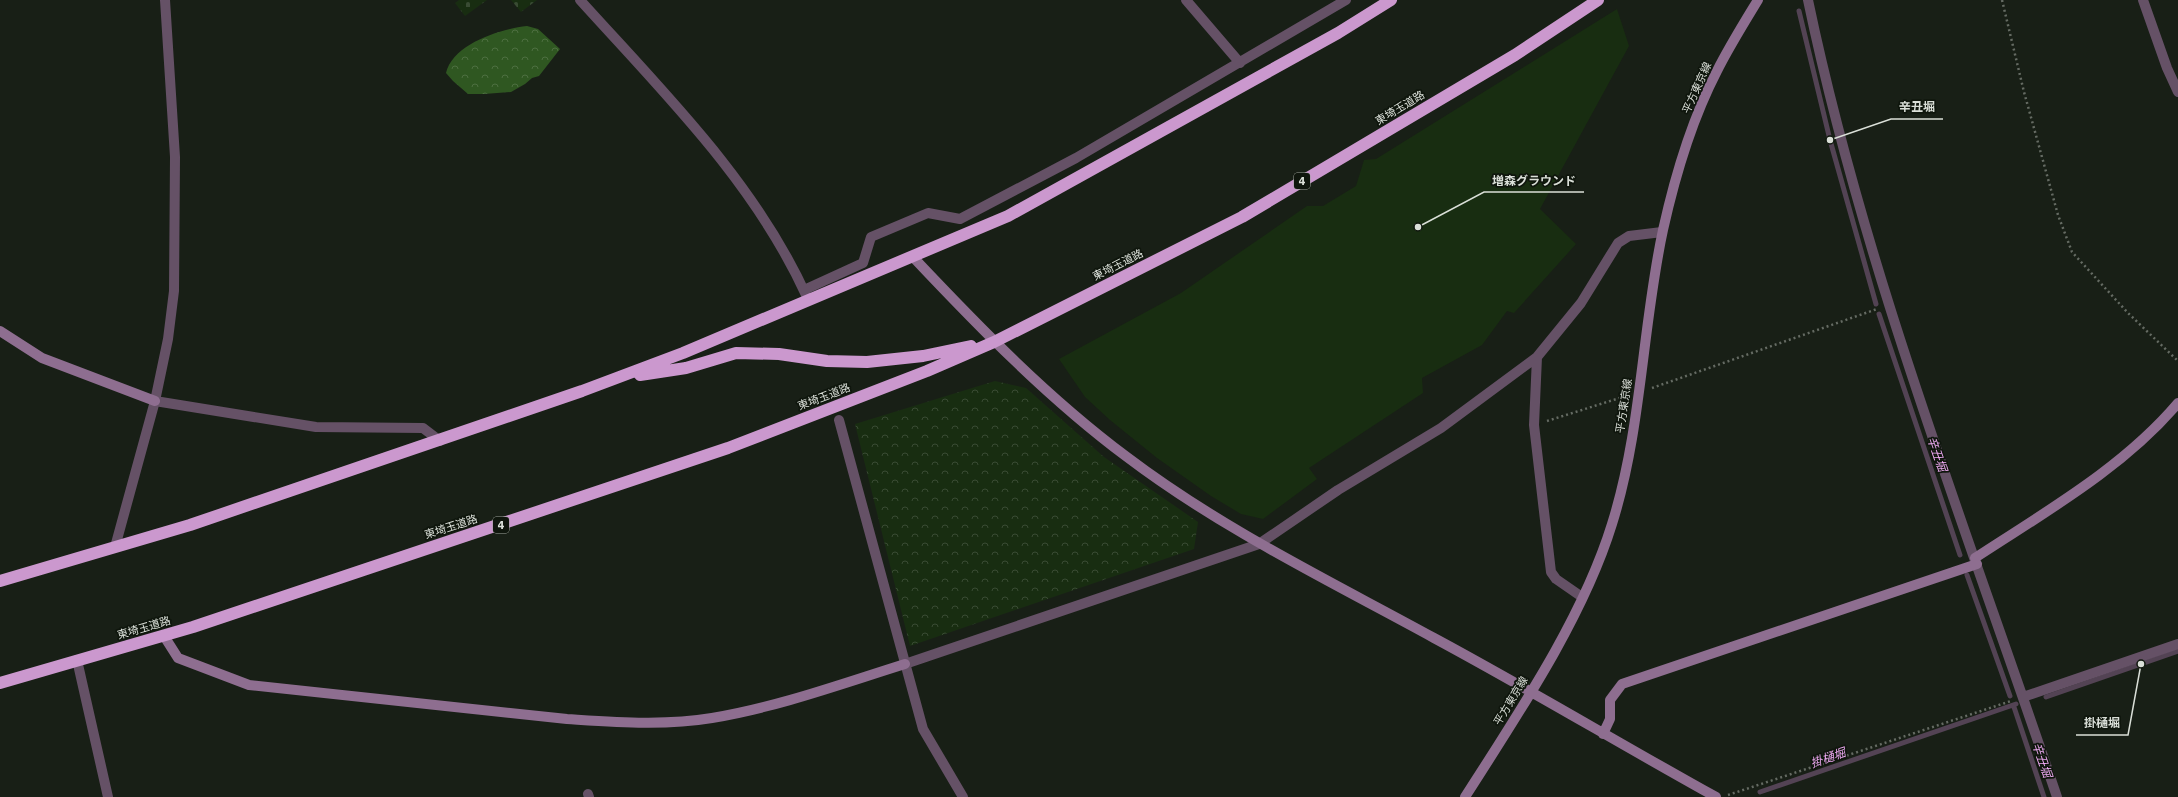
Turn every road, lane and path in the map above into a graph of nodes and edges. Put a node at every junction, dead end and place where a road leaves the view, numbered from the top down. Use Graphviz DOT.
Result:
graph roads {
  1 [pos="165,0"];
  2 [pos="580,0"];
  3 [pos="1186,0"];
  4 [pos="1346,0"];
  5 [pos="1391,0"];
  6 [pos="1598,0"];
  7 [pos="1758,0"];
  8 [pos="1808,0"];
  9 [pos="2002,0"];
  10 [pos="2143,0"];
  11 [pos="1240,63"];
  12 [pos="2178,92"];
  13 [pos="1662,232"];
  14 [pos="913,257"];
  15 [pos="806,295"];
  16 [pos="1889,305"];
  17 [pos="0,331"];
  18 [pos="994,342"];
  19 [pos="1536,357"];
  20 [pos="2178,361"];
  21 [pos="616,378"];
  22 [pos="1639,392"];
  23 [pos="155,401"];
  24 [pos="2178,403"];
  25 [pos="839,420"];
  26 [pos="1534,425"];
  27 [pos="440,440"];
  28 [pos="1259,544"];
  29 [pos="115,547"];
  30 [pos="1976,561"];
  31 [pos="0,581"];
  32 [pos="1582,597"];
  33 [pos="164,636"];
  34 [pos="2178,644"];
  35 [pos="77,660"];
  36 [pos="905,664"];
  37 [pos="0,683"];
  38 [pos="1531,692"];
  39 [pos="2023,697"];
  40 [pos="1603,734"];
  41 [pos="108,797"];
  42 [pos="963,797"];
  43 [pos="1465,797"];
  44 [pos="1716,797"];
  45 [pos="1722,797"];
  46 [pos="2057,797"];
  1 -- 23 [label="street"];
  2 -- 15 [label="street"];
  3 -- 11 [label="street"];
  4 -- 11 [label="street"];
  5 -- 14 [label="highway"];
  6 -- 18 [label="highway, 東埼玉道路 / 4"];
  7 -- 13 [label="street, 平方東京線"];
  8 -- 16 [label="street"];
  9 -- 20 [label="path"];
  10 -- 12 [label="street"];
  11 -- 15 [label="street"];
  13 -- 19 [label="street"];
  13 -- 22 [label="street, 平方東京線"];
  14 -- 15 [label="highway"];
  14 -- 18 [label="street"];
  15 -- 21 [label="highway"];
  16 -- 22 [label="path"];
  16 -- 30 [label="street"];
  17 -- 23 [label="street"];
  18 -- 21 [label="highway"];
  18 -- 28 [label="street"];
  18 -- 33 [label="highway, 東埼玉道路 / 4"];
  19 -- 26 [label="street"];
  19 -- 28 [label="street"];
  21 -- 27 [label="highway"];
  22 -- 26 [label="path"];
  22 -- 32 [label="street, 平方東京線"];
  23 -- 27 [label="street"];
  23 -- 29 [label="street"];
  24 -- 30 [label="street"];
  25 -- 36 [label="street"];
  26 -- 32 [label="street"];
  27 -- 29 [label="highway"];
  28 -- 36 [label="street"];
  28 -- 38 [label="street"];
  29 -- 31 [label="highway"];
  30 -- 39 [label="street"];
  30 -- 40 [label="street"];
  32 -- 38 [label="street, 平方東京線"];
  33 -- 35 [label="highway, 東埼玉道路 / 4"];
  33 -- 36 [label="street"];
  34 -- 39 [label="street"];
  35 -- 37 [label="highway, 東埼玉道路 / 4"];
  35 -- 41 [label="street"];
  36 -- 42 [label="street"];
  38 -- 40 [label="street"];
  38 -- 43 [label="street, 平方東京線"];
  39 -- 45 [label="path"];
  39 -- 46 [label="street"];
  40 -- 44 [label="street"];
}
